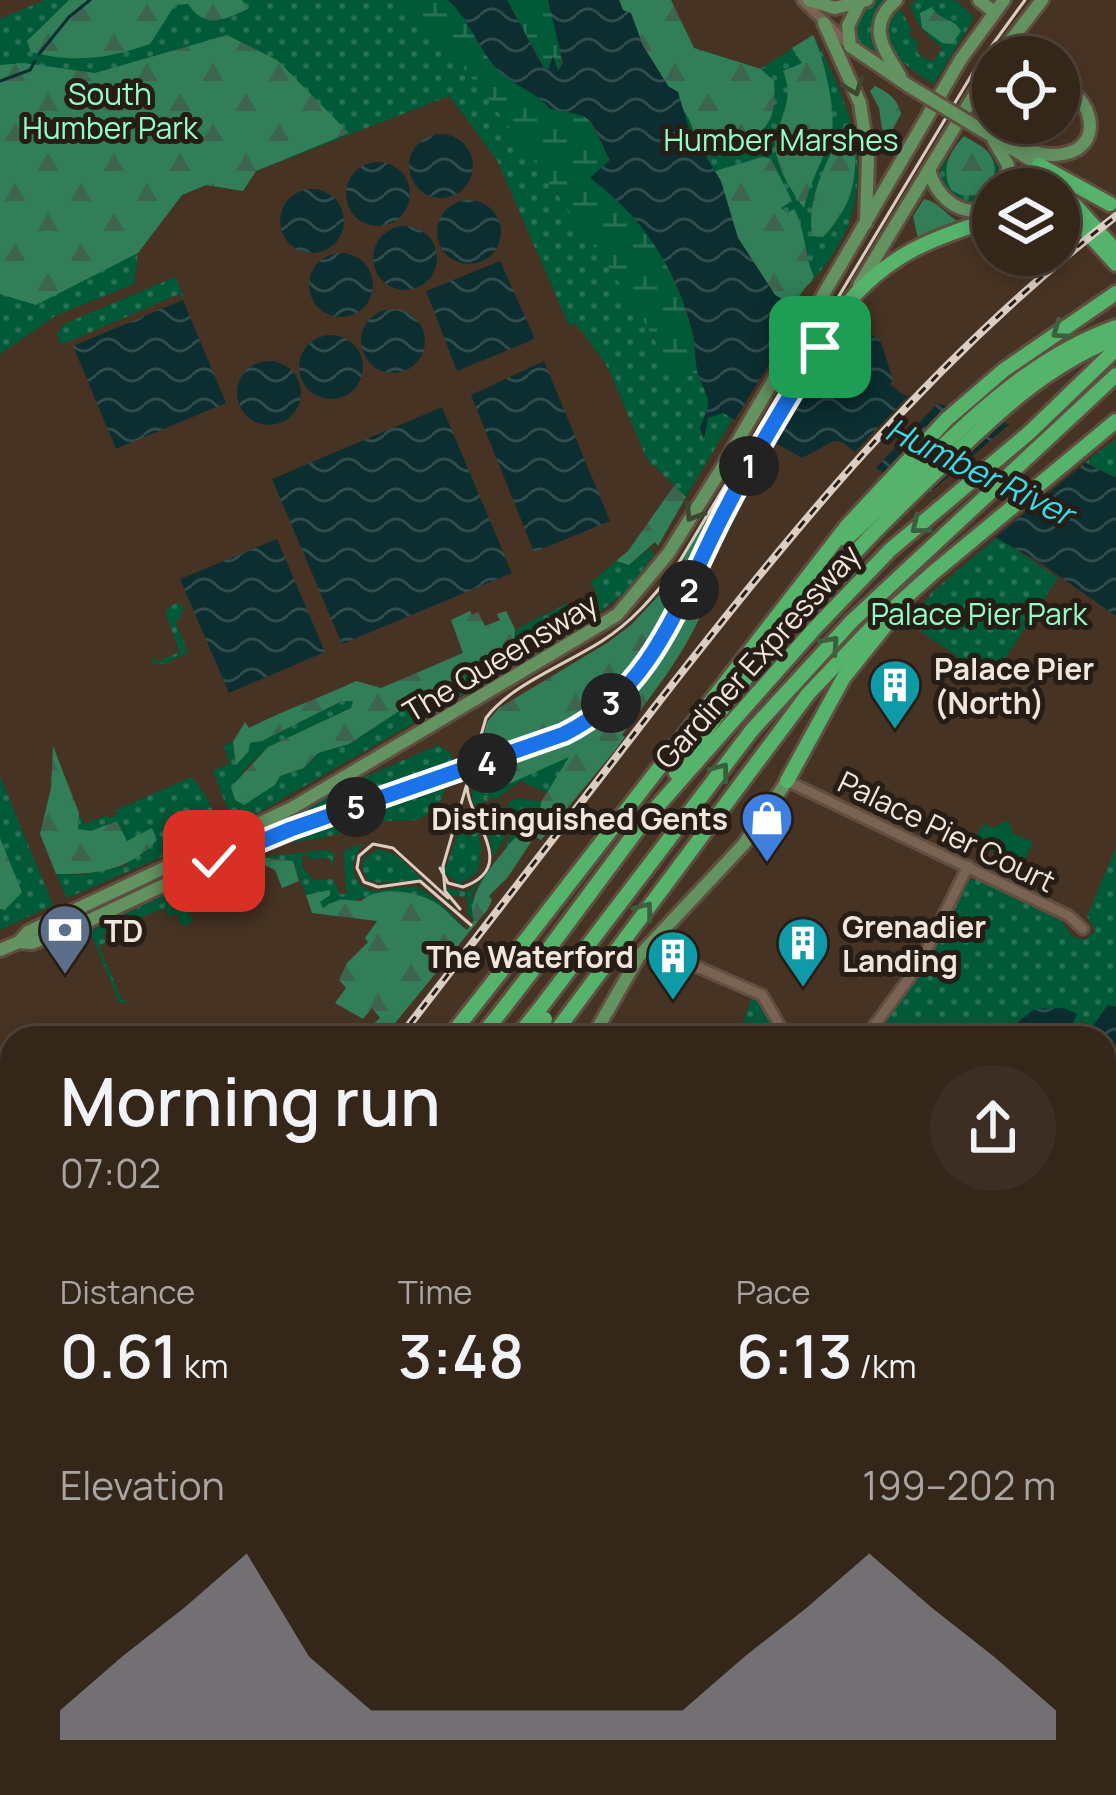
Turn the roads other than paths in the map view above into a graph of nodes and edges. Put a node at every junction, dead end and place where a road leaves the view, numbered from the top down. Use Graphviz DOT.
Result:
graph roads {
  1 [pos="806,0"];
  2 [pos="896,0"];
  3 [pos="979,0"];
  4 [pos="1042,0"];
  5 [pos="863,2"];
  6 [pos="999,6"];
  7 [pos="824,23"];
  8 [pos="1014,36"];
  9 [pos="850,46"];
  10 [pos="907,84"];
  11 [pos="1080,98"];
  12 [pos="972,105"];
  13 [pos="972,124"];
  14 [pos="1005,144"];
  15 [pos="1039,165"];
  16 [pos="929,170"];
  17 [pos="1110,204"];
  18 [pos="972,212"];
  19 [pos="866,223"];
  20 [pos="1080,225"];
  21 [pos="972,226"];
  22 [pos="1116,251"];
  23 [pos="1116,264"];
  24 [pos="1116,293"];
  25 [pos="845,306"];
  26 [pos="1116,327"];
  27 [pos="1115,347"];
  28 [pos="1034,374"];
  29 [pos="1116,375"];
  30 [pos="1116,421"];
  31 [pos="857,530"];
  32 [pos="929,576"];
  33 [pos="787,781"];
  34 [pos="640,826"];
  35 [pos="968,866"];
  36 [pos="1083,929"];
  37 [pos="20,942"];
  38 [pos="649,946"];
  39 [pos="0,950"];
  40 [pos="542,1015"];
  41 [pos="458,1026"];
  42 [pos="490,1026"];
  43 [pos="530,1026"];
  44 [pos="536,1026"];
  45 [pos="560,1026"];
  46 [pos="599,1026"];
  47 [pos="781,1026"];
  48 [pos="874,1026"];
  1 -- 5 [label="main road"];
  1 -- 7 [label="street"];
  2 -- 10 [label="main road"];
  3 -- 6 [label="main road"];
  4 -- 8 [label="main road, The Queensway"];
  5 -- 9 [label="main road"];
  6 -- 19 [label="main road, The Queensway"];
  7 -- 9 [label="street"];
  7 -- 19 [label="main road, one-way"];
  9 -- 10 [label="main road"];
  10 -- 13 [label="main road, bridge"];
  11 -- 14 [label="main road"];
  12 -- 16 [label="main road, The Queensway"];
  14 -- 15 [label="main road"];
  15 -- 17 [label="highway"];
  15 -- 22 [label="highway"];
  16 -- 18 [label="main road"];
  16 -- 25 [label="main road, The Queensway"];
  19 -- 37 [label="main road, The Queensway, one-way"];
  20 -- 23 [label="highway"];
  21 -- 25 [label="highway"];
  24 -- 31 [label="highway, one-way"];
  25 -- 37 [label="main road, The Queensway, bridge"];
  26 -- 28 [label="highway"];
  27 -- 28 [label="highway"];
  27 -- 34 [label="highway, Gardiner Expressway, one-way"];
  28 -- 31 [label="highway"];
  40 -- 29 [label="highway, Gardiner Expressway, one-way"];
  30 -- 32 [label="highway"];
  31 -- 34 [label="highway"];
  31 -- 41 [label="highway, bridge"];
  32 -- 33 [label="highway"];
  45 -- 32 [label="highway, one-way"];
  33 -- 35 [label="street, Palace Pier Court"];
  33 -- 38 [label="main road"];
  34 -- 42 [label="highway, Gardiner Expressway, bridge"];
  35 -- 36 [label="street, Palace Pier Court"];
  35 -- 48 [label="street"];
  37 -- 39 [label="main road, The Queensway"];
  38 -- 46 [label="main road"];
  38 -- 47 [label="street"];
  40 -- 43 [label="highway, bridge"];
  40 -- 44 [label="highway, bridge"];
}
